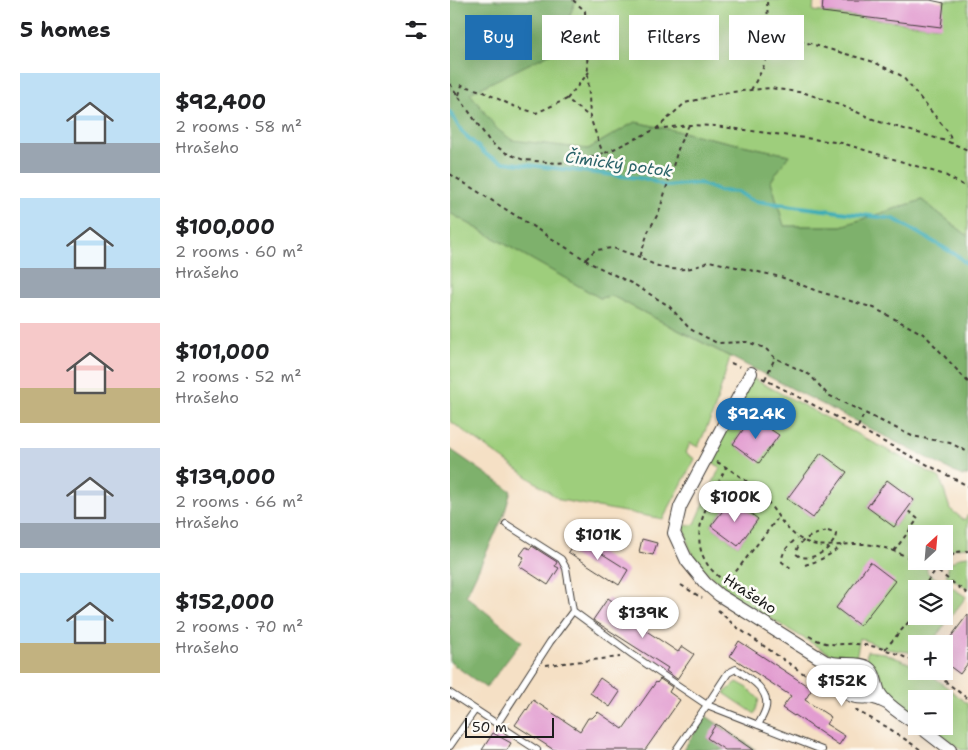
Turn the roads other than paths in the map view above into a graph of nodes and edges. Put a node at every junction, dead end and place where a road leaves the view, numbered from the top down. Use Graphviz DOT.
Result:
graph roads {
  1 [pos="751,373"];
  2 [pos="506,524"];
  3 [pos="574,611"];
  4 [pos="826,662"];
  5 [pos="450,693"];
  6 [pos="889,704"];
  7 [pos="707,705"];
  8 [pos="475,710"];
  9 [pos="908,718"];
  10 [pos="497,724"];
  11 [pos="758,725"];
  12 [pos="930,735"];
  13 [pos="450,746"];
  14 [pos="537,750"];
  15 [pos="676,750"];
  16 [pos="822,750"];
  17 [pos="950,750"];
  1 -- 4 [label="street, Hrašeho"];
  2 -- 3 [label="lane"];
  3 -- 7 [label="lane"];
  3 -- 10 [label="lane"];
  4 -- 6 [label="street, Hrašeho"];
  4 -- 6 [label="street, Hrašeho"];
  5 -- 8 [label="lane"];
  6 -- 9 [label="street, Hrašeho"];
  7 -- 11 [label="lane"];
  7 -- 11 [label="lane"];
  7 -- 15 [label="lane"];
  8 -- 10 [label="lane"];
  8 -- 13 [label="lane"];
  10 -- 14 [label="lane"];
  11 -- 16 [label="lane"];
  12 -- 17 [label="street, Hrašeho"];
}
